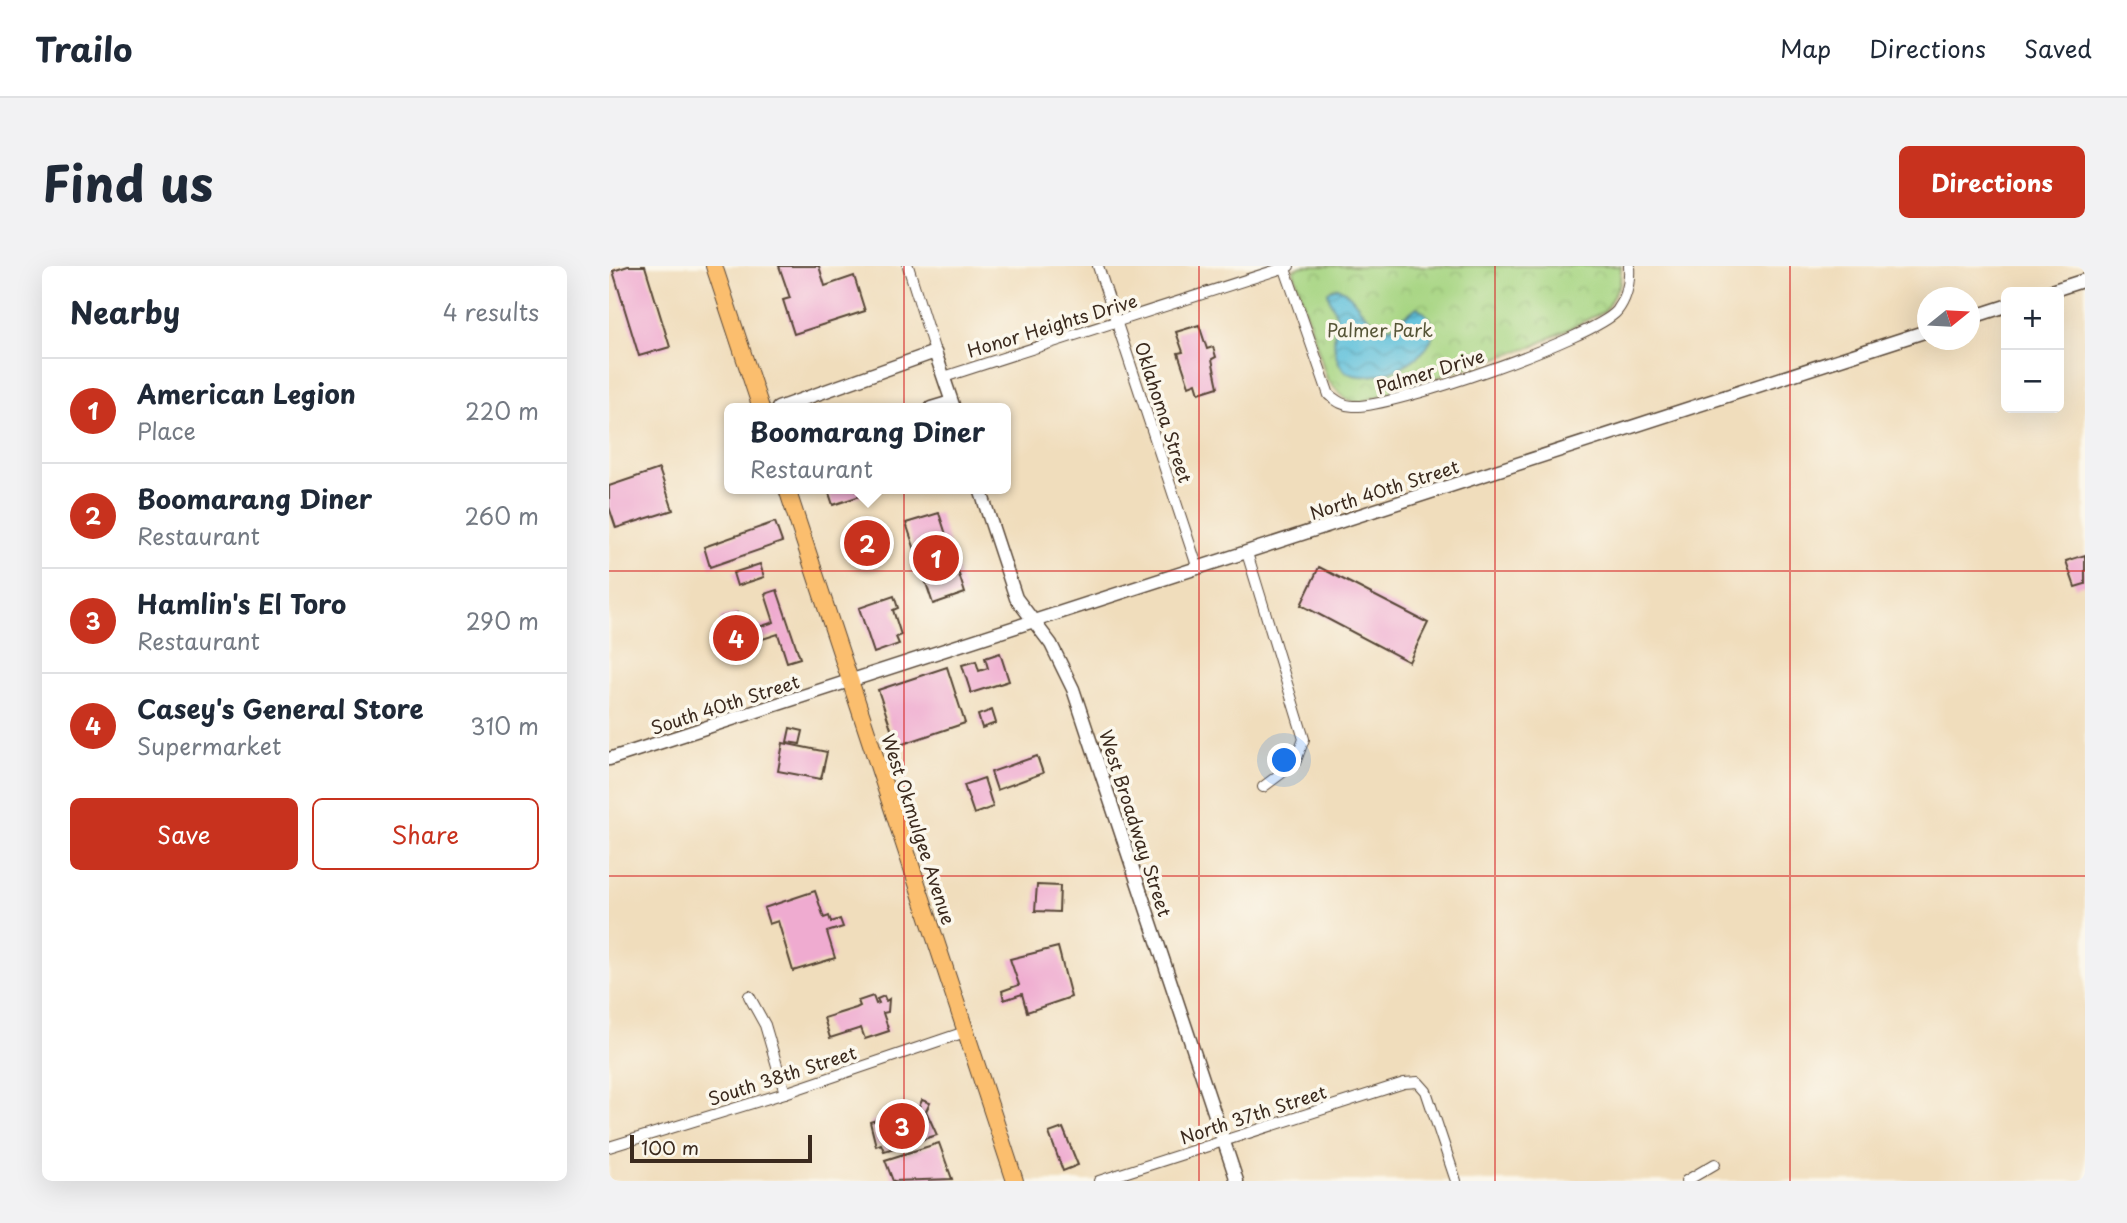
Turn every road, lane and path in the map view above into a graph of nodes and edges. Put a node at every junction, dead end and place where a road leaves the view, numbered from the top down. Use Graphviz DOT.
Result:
graph roads {
  1 [pos="714,266"];
  2 [pos="908,266"];
  3 [pos="1098,266"];
  4 [pos="1286,266"];
  5 [pos="1629,266"];
  6 [pos="2085,280"];
  7 [pos="2063,287"];
  8 [pos="2001,308"];
  9 [pos="1980,314"];
  10 [pos="1119,323"];
  11 [pos="1917,334"];
  12 [pos="936,352"];
  13 [pos="944,377"];
  14 [pos="759,403"];
  15 [pos="792,403"];
  16 [pos="952,403"];
  17 [pos="789,494"];
  18 [pos="982,494"];
  19 [pos="1247,553"];
  20 [pos="1198,569"];
  21 [pos="1032,623"];
  22 [pos="851,681"];
  23 [pos="609,750"];
  24 [pos="624,755"];
  25 [pos="609,760"];
  26 [pos="1263,787"];
  27 [pos="749,996"];
  28 [pos="965,1032"];
  29 [pos="785,1093"];
  30 [pos="1223,1140"];
  31 [pos="609,1147"];
  32 [pos="1715,1164"];
  33 [pos="1015,1181"];
  34 [pos="1099,1181"];
  35 [pos="1237,1181"];
  36 [pos="1456,1181"];
  37 [pos="1686,1181"];
  1 -- 14 [label="main road"];
  2 -- 12 [label="street"];
  3 -- 10 [label="street, Oklahoma Street"];
  4 -- 5 [label="street, Palmer Drive"];
  4 -- 10 [label="street, Honor Heights Drive"];
  6 -- 7 [label="street"];
  8 -- 9 [label="street"];
  10 -- 13 [label="street, Honor Heights Drive"];
  10 -- 20 [label="street, Oklahoma Street"];
  11 -- 19 [label="street, North 40th Street"];
  12 -- 13 [label="street"];
  12 -- 15 [label="street"];
  13 -- 16 [label="street"];
  17 -- 22 [label="main road, West Okmulgee Avenue"];
  18 -- 21 [label="street, West Broadway Street"];
  19 -- 20 [label="street, North 40th Street"];
  19 -- 26 [label="street"];
  20 -- 21 [label="street, North 40th Street"];
  21 -- 22 [label="street, North 40th Street"];
  21 -- 30 [label="street, West Broadway Street"];
  22 -- 24 [label="street, South 40th Street"];
  22 -- 28 [label="main road, West Okmulgee Avenue"];
  23 -- 24 [label="street"];
  24 -- 25 [label="street, South 40th Street"];
  27 -- 29 [label="street"];
  28 -- 29 [label="street, South 38th Street"];
  28 -- 33 [label="main road, West Okmulgee Avenue"];
  29 -- 31 [label="street, South 38th Street"];
  30 -- 34 [label="street, North 37th Street"];
  30 -- 35 [label="street, West Broadway Street"];
  30 -- 36 [label="street, North 37th Street"];
  32 -- 37 [label="street"];
}
